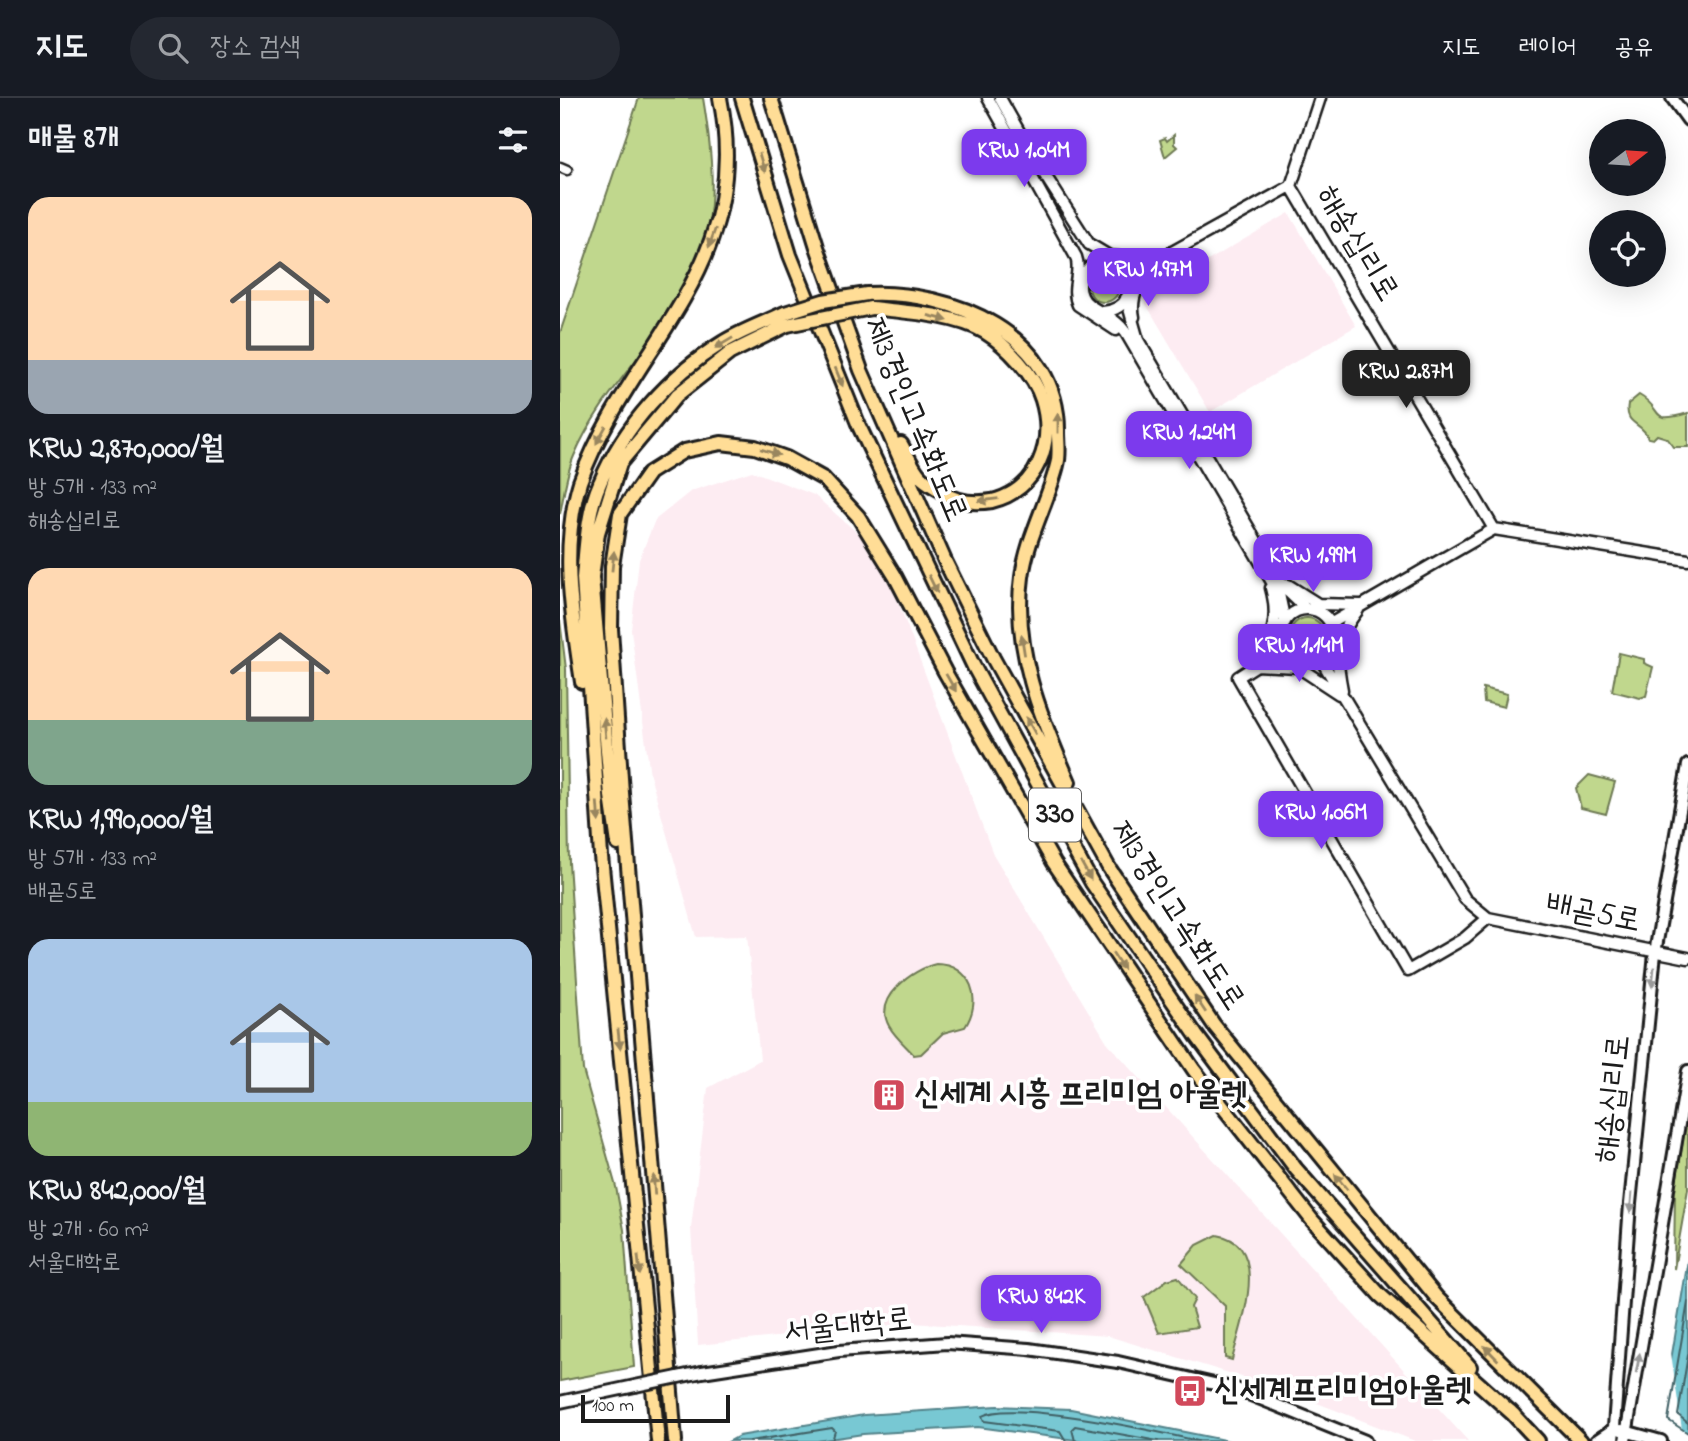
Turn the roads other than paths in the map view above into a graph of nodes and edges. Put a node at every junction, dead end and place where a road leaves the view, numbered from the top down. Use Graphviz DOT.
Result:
graph roads {
  1 [pos="720,98"];
  2 [pos="742,98"];
  3 [pos="771,98"];
  4 [pos="988,98"];
  5 [pos="1000,98"];
  6 [pos="1320,98"];
  7 [pos="1672,98"];
  8 [pos="1688,120"];
  9 [pos="1023,149"];
  10 [pos="1290,186"];
  11 [pos="1154,262"];
  12 [pos="1105,263"];
  13 [pos="1083,274"];
  14 [pos="1127,277"];
  15 [pos="1126,298"];
  16 [pos="1104,312"];
  17 [pos="786,319"];
  18 [pos="1143,355"];
  19 [pos="861,370"];
  20 [pos="1494,530"];
  21 [pos="1688,560"];
  22 [pos="1270,573"];
  23 [pos="1362,605"];
  24 [pos="1306,610"];
  25 [pos="1285,622"];
  26 [pos="1330,624"];
  27 [pos="1284,647"];
  28 [pos="1320,658"];
  29 [pos="1256,665"];
  30 [pos="1344,698"];
  31 [pos="595,765"];
  32 [pos="1688,765"];
  33 [pos="1109,868"];
  34 [pos="1488,918"];
  35 [pos="633,941"];
  36 [pos="1655,953"];
  37 [pos="1688,958"];
  38 [pos="1688,1071"];
  39 [pos="560,1402"];
  40 [pos="1514,1415"];
  41 [pos="657,1435"];
  42 [pos="1614,1435"];
  43 [pos="1626,1435"];
  44 [pos="1535,1438"];
  45 [pos="1658,1440"];
  46 [pos="675,1441"];
  47 [pos="1365,1441"];
  48 [pos="1581,1441"];
  49 [pos="1596,1441"];
  1 -- 31 [label="highway, one-way"];
  2 -- 40 [label="highway, 제3경인고속화도로 / 330, one-way"];
  3 -- 19 [label="highway, 제3경인고속화도로 / 330"];
  4 -- 9 [label="street"];
  5 -- 9 [label="street"];
  6 -- 10 [label="street, 해송십리로"];
  7 -- 8 [label="main road"];
  9 -- 11 [label="street"];
  9 -- 12 [label="street"];
  9 -- 13 [label="street"];
  9 -- 18 [label="street"];
  10 -- 11 [label="street"];
  10 -- 20 [label="street, 해송십리로"];
  11 -- 14 [label="street"];
  11 -- 18 [label="street"];
  12 -- 13 [label="street"];
  12 -- 14 [label="street"];
  13 -- 16 [label="street"];
  14 -- 15 [label="street"];
  15 -- 16 [label="street"];
  15 -- 18 [label="street"];
  16 -- 18 [label="street"];
  17 -- 19 [label="highway, one-way, bridge"];
  17 -- 31 [label="highway, one-way"];
  33 -- 17 [label="highway, one-way, bridge"];
  35 -- 17 [label="highway, one-way"];
  18 -- 22 [label="street"];
  33 -- 19 [label="highway, 제3경인고속화도로 / 330, one-way"];
  20 -- 21 [label="street"];
  20 -- 23 [label="street"];
  22 -- 23 [label="street"];
  22 -- 24 [label="street"];
  22 -- 25 [label="street"];
  22 -- 29 [label="street"];
  23 -- 26 [label="street"];
  23 -- 30 [label="street"];
  24 -- 25 [label="street"];
  24 -- 26 [label="street"];
  25 -- 27 [label="street"];
  26 -- 28 [label="street"];
  27 -- 28 [label="street"];
  27 -- 29 [label="street"];
  28 -- 30 [label="street"];
  29 -- 30 [label="street"];
  29 -- 34 [label="street"];
  30 -- 34 [label="street"];
  31 -- 41 [label="highway, one-way"];
  32 -- 36 [label="main road, 해송십리로"];
  48 -- 33 [label="highway, 제3경인고속화도로 / 330, one-way"];
  34 -- 36 [label="street, 배곧5로"];
  35 -- 40 [label="highway, one-way"];
  46 -- 35 [label="highway, one-way"];
  36 -- 37 [label="street, 배곧5로"];
  36 -- 42 [label="main road, 해송십리로, one-way"];
  43 -- 38 [label="main road, 해송십리로, one-way"];
  39 -- 47 [label="main road, 서울대학로, bridge"];
  40 -- 44 [label="highway, 제3경인고속화도로 / 330"];
  42 -- 43 [label="main road"];
  42 -- 49 [label="main road"];
  43 -- 45 [label="main road"];
}
